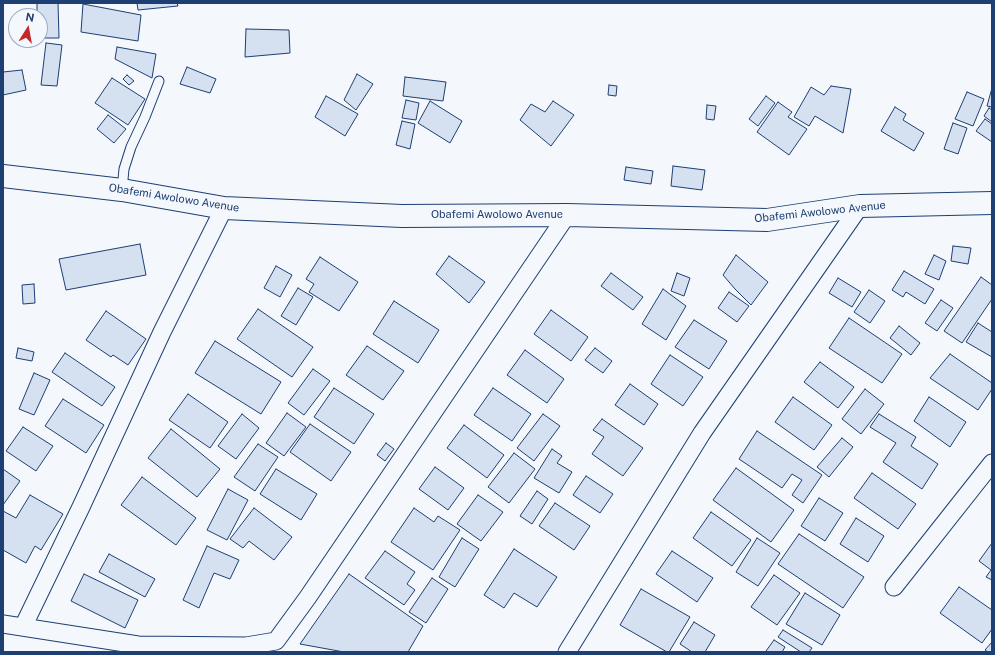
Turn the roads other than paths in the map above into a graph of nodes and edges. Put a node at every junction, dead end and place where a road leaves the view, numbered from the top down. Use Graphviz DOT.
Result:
graph roads {
  1 [pos="159,81"];
  2 [pos="3,176"];
  3 [pos="122,190"];
  4 [pos="992,203"];
  5 [pos="860,206"];
  6 [pos="224,208"];
  7 [pos="567,215"];
  8 [pos="992,463"];
  9 [pos="894,587"];
  10 [pos="3,624"];
  11 [pos="23,627"];
  12 [pos="567,652"];
  1 -- 3 [label="lane"];
  2 -- 3 [label="main road, Obafemi Awolowo Avenue"];
  3 -- 6 [label="main road, Obafemi Awolowo Avenue"];
  4 -- 5 [label="main road, Obafemi Awolowo Avenue"];
  5 -- 7 [label="main road, Obafemi Awolowo Avenue"];
  5 -- 12 [label="street"];
  6 -- 7 [label="main road, Obafemi Awolowo Avenue"];
  6 -- 11 [label="street"];
  7 -- 11 [label="street"];
  8 -- 9 [label="street"];
  10 -- 11 [label="street"];
}
